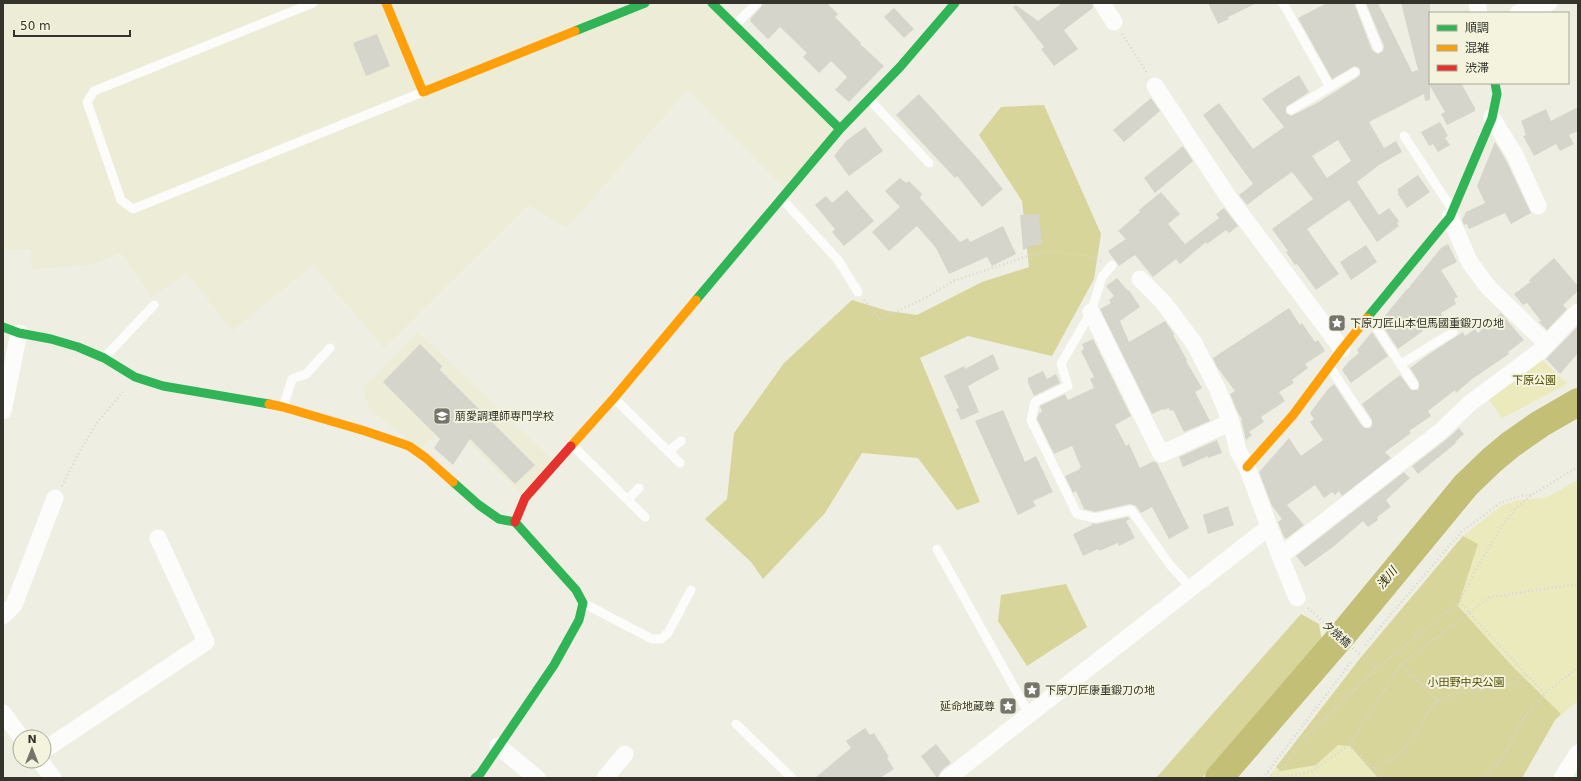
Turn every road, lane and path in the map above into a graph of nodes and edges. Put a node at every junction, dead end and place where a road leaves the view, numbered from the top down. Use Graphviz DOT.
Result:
graph roads {
  1 [pos="313,3"];
  2 [pos="386,3"];
  3 [pos="645,3"];
  4 [pos="712,3"];
  5 [pos="757,3"];
  6 [pos="955,3"];
  7 [pos="1102,3"];
  8 [pos="1283,3"];
  9 [pos="1360,3"];
  10 [pos="1549,3"];
  11 [pos="1521,12"];
  12 [pos="1114,22"];
  13 [pos="735,25"];
  14 [pos="1131,47"];
  15 [pos="1378,48"];
  16 [pos="1355,72"];
  17 [pos="1494,84"];
  18 [pos="1155,86"];
  19 [pos="1330,87"];
  20 [pos="423,92"];
  21 [pos="869,99"];
  22 [pos="1291,110"];
  23 [pos="1492,118"];
  24 [pos="840,129"];
  25 [pos="1404,136"];
  26 [pos="929,163"];
  27 [pos="782,199"];
  28 [pos="1538,206"];
  29 [pos="1451,213"];
  30 [pos="1112,265"];
  31 [pos="1140,279"];
  32 [pos="858,292"];
  33 [pos="154,305"];
  34 [pos="1091,312"];
  35 [pos="1578,312"];
  36 [pos="1369,316"];
  37 [pos="3,327"];
  38 [pos="1453,332"];
  39 [pos="19,333"];
  40 [pos="1546,344"];
  41 [pos="330,348"];
  42 [pos="1342,349"];
  43 [pos="104,358"];
  44 [pos="1401,364"];
  45 [pos="1329,366"];
  46 [pos="135,377"];
  47 [pos="1414,385"];
  48 [pos="614,398"];
  49 [pos="282,407"];
  50 [pos="3,411"];
  51 [pos="1231,422"];
  52 [pos="1366,423"];
  53 [pos="681,441"];
  54 [pos="572,445"];
  55 [pos="668,452"];
  56 [pos="680,463"];
  57 [pos="1247,467"];
  58 [pos="1578,467"];
  59 [pos="639,488"];
  60 [pos="1532,495"];
  61 [pos="55,498"];
  62 [pos="628,499"];
  63 [pos="645,516"];
  64 [pos="515,522"];
  65 [pos="1269,527"];
  66 [pos="158,538"];
  67 [pos="937,549"];
  68 [pos="1280,556"];
  69 [pos="1578,584"];
  70 [pos="1192,588"];
  71 [pos="691,590"];
  72 [pos="1297,598"];
  73 [pos="1460,601"];
  74 [pos="583,603"];
  75 [pos="1469,613"];
  76 [pos="3,616"];
  77 [pos="1366,645"];
  78 [pos="1351,662"];
  79 [pos="1400,665"];
  80 [pos="1578,667"];
  81 [pos="1376,669"];
  82 [pos="1527,675"];
  83 [pos="1545,694"];
  84 [pos="1438,701"];
  85 [pos="3,713"];
  86 [pos="1029,714"];
  87 [pos="736,724"];
  88 [pos="15,729"];
  89 [pos="52,745"];
  90 [pos="1350,745"];
  91 [pos="498,746"];
  92 [pos="625,754"];
  93 [pos="1578,756"];
  94 [pos="1374,768"];
  95 [pos="46,769"];
  96 [pos="1268,772"];
  97 [pos="53,778"];
  98 [pos="475,778"];
  99 [pos="537,778"];
  100 [pos="605,778"];
  101 [pos="792,778"];
  102 [pos="948,778"];
  103 [pos="1263,778"];
  104 [pos="1275,778"];
  105 [pos="1383,778"];
  106 [pos="1482,778"];
  107 [pos="1562,778"];
  1 -- 20 [label="lane"];
  2 -- 20 [label="street"];
  3 -- 20 [label="street"];
  4 -- 13 [label="street"];
  5 -- 13 [label="lane"];
  6 -- 21 [label="street"];
  7 -- 12 [label="street"];
  8 -- 19 [label="lane"];
  9 -- 15 [label="lane"];
  10 -- 11 [label="street"];
  13 -- 24 [label="street"];
  14 -- 18 [label="path"];
  16 -- 19 [label="lane"];
  17 -- 23 [label="street"];
  18 -- 42 [label="street"];
  19 -- 22 [label="lane"];
  21 -- 24 [label="street"];
  21 -- 26 [label="lane"];
  23 -- 28 [label="street"];
  23 -- 29 [label="street"];
  24 -- 27 [label="street"];
  25 -- 29 [label="lane"];
  27 -- 32 [label="lane"];
  27 -- 48 [label="street"];
  29 -- 36 [label="street"];
  29 -- 40 [label="street"];
  30 -- 32 [label="path"];
  30 -- 34 [label="lane"];
  31 -- 51 [label="street"];
  33 -- 43 [label="lane"];
  34 -- 51 [label="street"];
  34 -- 70 [label="lane"];
  35 -- 40 [label="street"];
  36 -- 42 [label="street"];
  36 -- 44 [label="lane"];
  37 -- 39 [label="street"];
  38 -- 44 [label="lane"];
  39 -- 43 [label="street"];
  39 -- 50 [label="street"];
  40 -- 68 [label="street"];
  41 -- 49 [label="lane"];
  42 -- 45 [label="street"];
  43 -- 46 [label="street"];
  44 -- 47 [label="lane"];
  45 -- 52 [label="lane"];
  45 -- 57 [label="street"];
  46 -- 49 [label="street"];
  46 -- 61 [label="path"];
  48 -- 54 [label="street"];
  48 -- 55 [label="lane"];
  49 -- 64 [label="street"];
  51 -- 57 [label="street"];
  53 -- 55 [label="lane"];
  54 -- 62 [label="lane"];
  54 -- 64 [label="street"];
  55 -- 56 [label="lane"];
  57 -- 65 [label="street"];
  58 -- 60 [label="path"];
  59 -- 62 [label="lane"];
  60 -- 73 [label="path"];
  60 -- 77 [label="path"];
  61 -- 76 [label="street"];
  62 -- 63 [label="lane"];
  64 -- 74 [label="street"];
  65 -- 68 [label="street"];
  65 -- 70 [label="street"];
  66 -- 89 [label="street"];
  67 -- 86 [label="lane"];
  68 -- 72 [label="street"];
  69 -- 75 [label="path"];
  70 -- 86 [label="street"];
  71 -- 74 [label="lane"];
  72 -- 81 [label="path, 夕焼橋"];
  73 -- 75 [label="path"];
  73 -- 81 [label="path"];
  74 -- 91 [label="street"];
  75 -- 79 [label="path"];
  75 -- 82 [label="path"];
  78 -- 96 [label="path"];
  79 -- 84 [label="path"];
  79 -- 90 [label="path"];
  80 -- 83 [label="path"];
  81 -- 104 [label="path"];
  82 -- 83 [label="path"];
  82 -- 84 [label="path"];
  83 -- 106 [label="path"];
  84 -- 94 [label="path"];
  85 -- 88 [label="street"];
  86 -- 102 [label="street"];
  87 -- 101 [label="lane"];
  90 -- 94 [label="path"];
  90 -- 104 [label="path"];
  91 -- 98 [label="street"];
  91 -- 99 [label="street"];
  92 -- 100 [label="street"];
  93 -- 107 [label="street"];
  94 -- 105 [label="path"];
  95 -- 97 [label="street"];
  96 -- 103 [label="path"];
  96 -- 104 [label="path"];
}
